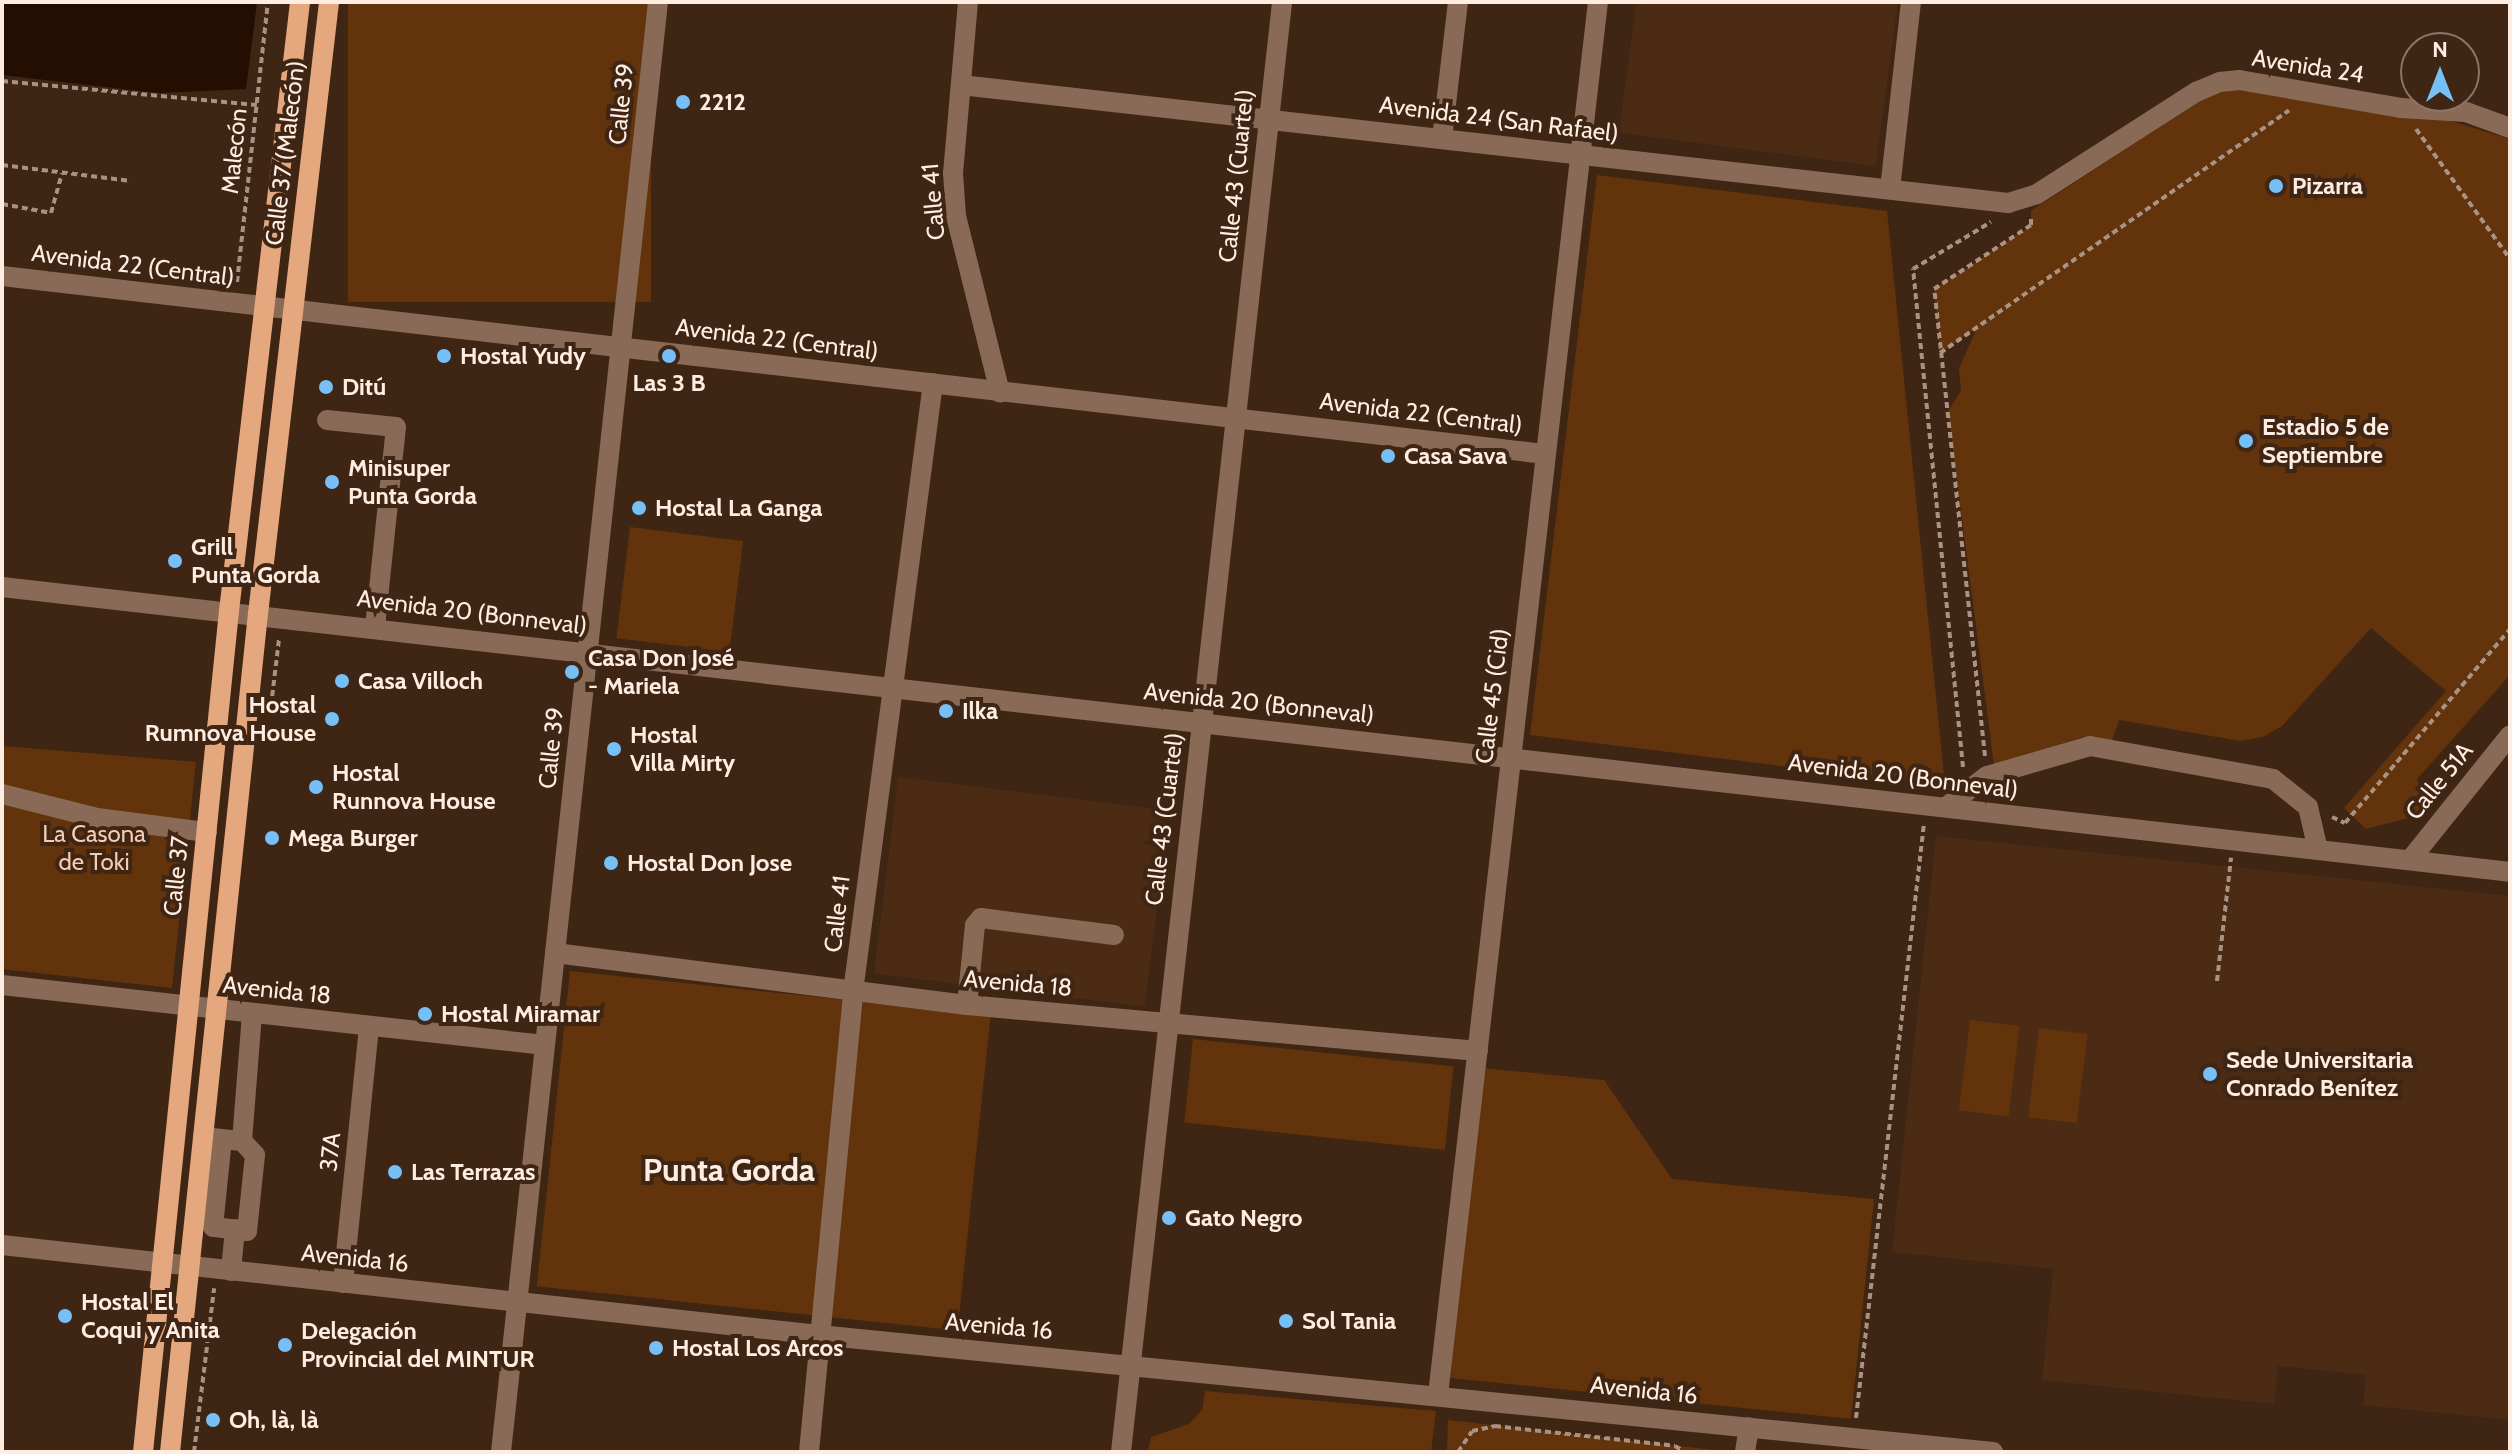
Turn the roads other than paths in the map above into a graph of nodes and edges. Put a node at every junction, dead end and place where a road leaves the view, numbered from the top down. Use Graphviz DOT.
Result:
graph roads {
  1 [pos="300,2"];
  2 [pos="329,2"];
  3 [pos="658,2"];
  4 [pos="968,2"];
  5 [pos="1282,2"];
  6 [pos="1458,2"];
  7 [pos="1598,2"];
  8 [pos="1911,2"];
  9 [pos="961,85"];
  10 [pos="1269,118"];
  11 [pos="2510,128"];
  12 [pos="1442,138"];
  13 [pos="1581,154"];
  14 [pos="1890,189"];
  15 [pos="2030,198"];
  16 [pos="2,276"];
  17 [pos="265,307"];
  18 [pos="293,310"];
  19 [pos="621,347"];
  20 [pos="933,383"];
  21 [pos="1000,393"];
  22 [pos="1236,418"];
  23 [pos="327,420"];
  24 [pos="1546,454"];
  25 [pos="2,587"];
  26 [pos="229,611"];
  27 [pos="258,614"];
  28 [pos="375,627"];
  29 [pos="588,652"];
  30 [pos="891,689"];
  31 [pos="1202,722"];
  32 [pos="2510,735"];
  33 [pos="1511,757"];
  34 [pos="2,794"];
  35 [pos="1936,806"];
  36 [pos="207,832"];
  37 [pos="2318,850"];
  38 [pos="2410,860"];
  39 [pos="2510,872"];
  40 [pos="1114,935"];
  41 [pos="555,953"];
  42 [pos="2,985"];
  43 [pos="853,992"];
  44 [pos="967,1005"];
  45 [pos="189,1006"];
  46 [pos="216,1009"];
  47 [pos="252,1013"];
  48 [pos="1165,1022"];
  49 [pos="369,1026"];
  50 [pos="545,1045"];
  51 [pos="1478,1051"];
  52 [pos="222,1139"];
  53 [pos="235,1229"];
  54 [pos="2,1245"];
  55 [pos="164,1265"];
  56 [pos="189,1267"];
  57 [pos="223,1270"];
  58 [pos="343,1283"];
  59 [pos="518,1301"];
  60 [pos="819,1335"];
  61 [pos="1130,1364"];
  62 [pos="1438,1395"];
  63 [pos="1749,1427"];
  64 [pos="143,1452"];
  65 [pos="170,1452"];
  66 [pos="501,1452"];
  67 [pos="809,1452"];
  68 [pos="1121,1452"];
  69 [pos="1745,1452"];
  70 [pos="1993,1452"];
  1 -- 17 [label="main road, Calle 37 (Malecón)"];
  2 -- 18 [label="main road, Calle 37 (Malecón)"];
  3 -- 19 [label="street, Calle 39"];
  4 -- 9 [label="street, Calle 41"];
  5 -- 10 [label="street, Calle 43 (Cuartel)"];
  6 -- 12 [label="street"];
  7 -- 13 [label="street, Calle 45 (Cid)"];
  8 -- 14 [label="street"];
  9 -- 10 [label="street, Avenida 24 (San Rafael)"];
  9 -- 21 [label="street, Calle 41"];
  10 -- 12 [label="street, Avenida 24 (San Rafael)"];
  10 -- 22 [label="street, Calle 43 (Cuartel)"];
  11 -- 15 [label="street, Avenida 24"];
  12 -- 13 [label="street, Avenida 24 (San Rafael)"];
  13 -- 14 [label="street, Avenida 24 (San Rafael)"];
  13 -- 24 [label="street, Calle 45 (Cid)"];
  14 -- 15 [label="street, Avenida 24 (San Rafael)"];
  16 -- 17 [label="street, Avenida 22 (Central)"];
  17 -- 18 [label="street, Avenida 22 (Central)"];
  17 -- 26 [label="main road, Calle 37"];
  18 -- 19 [label="street, Avenida 22 (Central)"];
  18 -- 27 [label="main road"];
  19 -- 20 [label="street, Avenida 22 (Central)"];
  19 -- 29 [label="street, Calle 39"];
  20 -- 21 [label="street, Avenida 22 (Central)"];
  20 -- 30 [label="street, Calle 41"];
  21 -- 22 [label="street, Avenida 22 (Central)"];
  22 -- 24 [label="street, Avenida 22 (Central)"];
  22 -- 31 [label="street, Calle 43 (Cuartel)"];
  23 -- 28 [label="street"];
  24 -- 33 [label="street, Calle 45 (Cid)"];
  25 -- 26 [label="street, Avenida 20 (Bonneval)"];
  26 -- 27 [label="street, Avenida 20 (Bonneval)"];
  26 -- 36 [label="main road, Calle 37"];
  27 -- 28 [label="street, Avenida 20 (Bonneval)"];
  27 -- 46 [label="main road"];
  28 -- 29 [label="street, Avenida 20 (Bonneval)"];
  29 -- 30 [label="street, Avenida 20 (Bonneval)"];
  29 -- 41 [label="street, Calle 39"];
  30 -- 31 [label="street, Avenida 20 (Bonneval)"];
  30 -- 43 [label="street, Calle 41"];
  31 -- 33 [label="street, Avenida 20 (Bonneval)"];
  31 -- 48 [label="street, Calle 43 (Cuartel)"];
  32 -- 38 [label="street, Calle 51A"];
  33 -- 35 [label="street, Avenida 20 (Bonneval)"];
  33 -- 51 [label="street, Calle 45 (Cid)"];
  34 -- 36 [label="street"];
  35 -- 37 [label="street, Avenida 20 (Bonneval)"];
  35 -- 37 [label="street"];
  36 -- 45 [label="main road, Calle 37"];
  37 -- 38 [label="street, Avenida 20 (Bonneval)"];
  38 -- 39 [label="street, Avenida 20 (Bonneval)"];
  40 -- 44 [label="street"];
  41 -- 43 [label="street, Avenida 18"];
  41 -- 50 [label="street, Calle 39"];
  42 -- 45 [label="street, Avenida 18"];
  43 -- 44 [label="street, Avenida 18"];
  43 -- 60 [label="street, Calle 41"];
  44 -- 48 [label="street, Avenida 18"];
  45 -- 46 [label="street, Avenida 18"];
  45 -- 55 [label="main road, Calle 37"];
  46 -- 47 [label="street, Avenida 18"];
  46 -- 52 [label="main road"];
  47 -- 49 [label="street, Avenida 18"];
  47 -- 52 [label="street"];
  48 -- 51 [label="street, Avenida 18"];
  48 -- 61 [label="street, Calle 43 (Cuartel)"];
  49 -- 50 [label="street, Avenida 18"];
  49 -- 58 [label="street, 37A"];
  50 -- 59 [label="street, Calle 39"];
  51 -- 62 [label="street, Calle 45 (Cid)"];
  52 -- 53 [label="street"];
  52 -- 53 [label="street"];
  52 -- 56 [label="main road"];
  53 -- 57 [label="street"];
  54 -- 55 [label="street, Avenida 16"];
  55 -- 56 [label="street, Avenida 16"];
  55 -- 64 [label="main road, Calle 37"];
  56 -- 57 [label="street, Avenida 16"];
  56 -- 65 [label="main road"];
  57 -- 58 [label="street, Avenida 16"];
  58 -- 59 [label="street, Avenida 16"];
  59 -- 60 [label="street, Avenida 16"];
  59 -- 66 [label="street, Calle 39"];
  60 -- 61 [label="street, Avenida 16"];
  60 -- 67 [label="street, Calle 41"];
  61 -- 62 [label="street, Avenida 16"];
  61 -- 68 [label="street, Calle 43 (Cuartel)"];
  62 -- 63 [label="street, Avenida 16"];
  63 -- 69 [label="street"];
  63 -- 70 [label="street, Avenida 16"];
}
